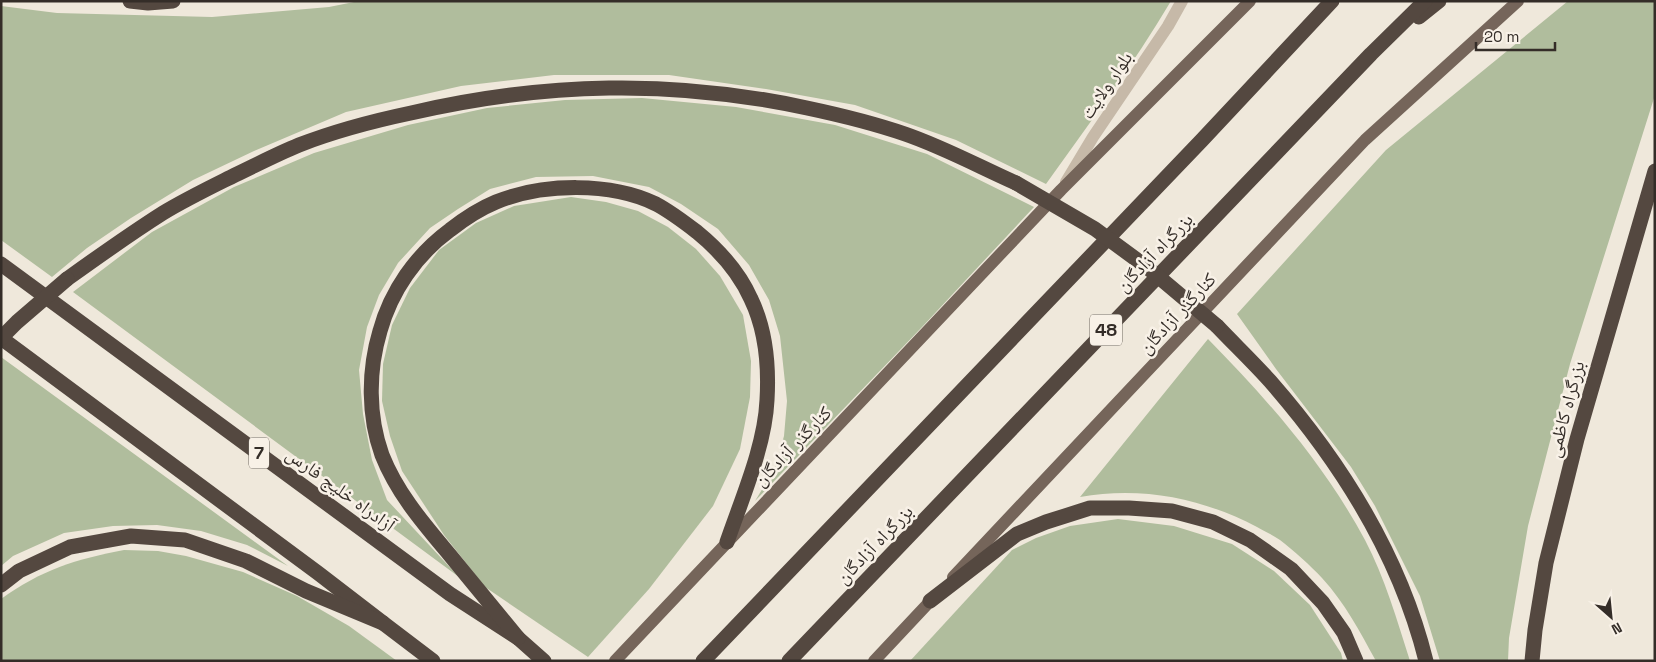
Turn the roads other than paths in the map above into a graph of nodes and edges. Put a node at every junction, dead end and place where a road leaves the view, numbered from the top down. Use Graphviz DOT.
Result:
graph roads {
  1 [pos="130,1"];
  2 [pos="173,1"];
  3 [pos="1182,1"];
  4 [pos="1250,1"];
  5 [pos="1332,1"];
  6 [pos="1425,1"];
  7 [pos="1439,1"];
  8 [pos="1518,1"];
  9 [pos="1371,54"];
  10 [pos="1655,171"];
  11 [pos="1062,190"];
  12 [pos="1,264"];
  13 [pos="1,338"];
  14 [pos="727,542"];
  15 [pos="1,585"];
  16 [pos="930,601"];
  17 [pos="383,623"];
  18 [pos="518,638"];
  19 [pos="540,658"];
  20 [pos="433,661"];
  21 [pos="615,661"];
  22 [pos="702,661"];
  23 [pos="789,661"];
  24 [pos="874,661"];
  25 [pos="1356,661"];
  26 [pos="1426,661"];
  27 [pos="1532,661"];
  1 -- 2 [label="highway"];
  3 -- 11 [label="street, بلوار ولایت"];
  4 -- 11 [label="main road, کنارگذر آزادگان"];
  5 -- 22 [label="highway"];
  6 -- 9 [label="highway, بزرگراه آزادگان / 48"];
  7 -- 9 [label="highway"];
  8 -- 16 [label="main road, کنارگذر آزادگان"];
  9 -- 23 [label="highway, بزرگراه آزادگان / 48"];
  10 -- 27 [label="highway, بزرگراه کاظمی"];
  11 -- 14 [label="main road, کنارگذر آزادگان"];
  12 -- 18 [label="highway, آزادراه خلیج فارس / 7"];
  13 -- 17 [label="highway"];
  13 -- 26 [label="highway, bridge"];
  14 -- 18 [label="highway"];
  14 -- 21 [label="main road, کنارگذر آزادگان"];
  15 -- 17 [label="highway"];
  16 -- 24 [label="main road, کنارگذر آزادگان"];
  16 -- 25 [label="highway"];
  17 -- 20 [label="highway"];
  18 -- 19 [label="highway, آزادراه خلیج فارس"];
}
